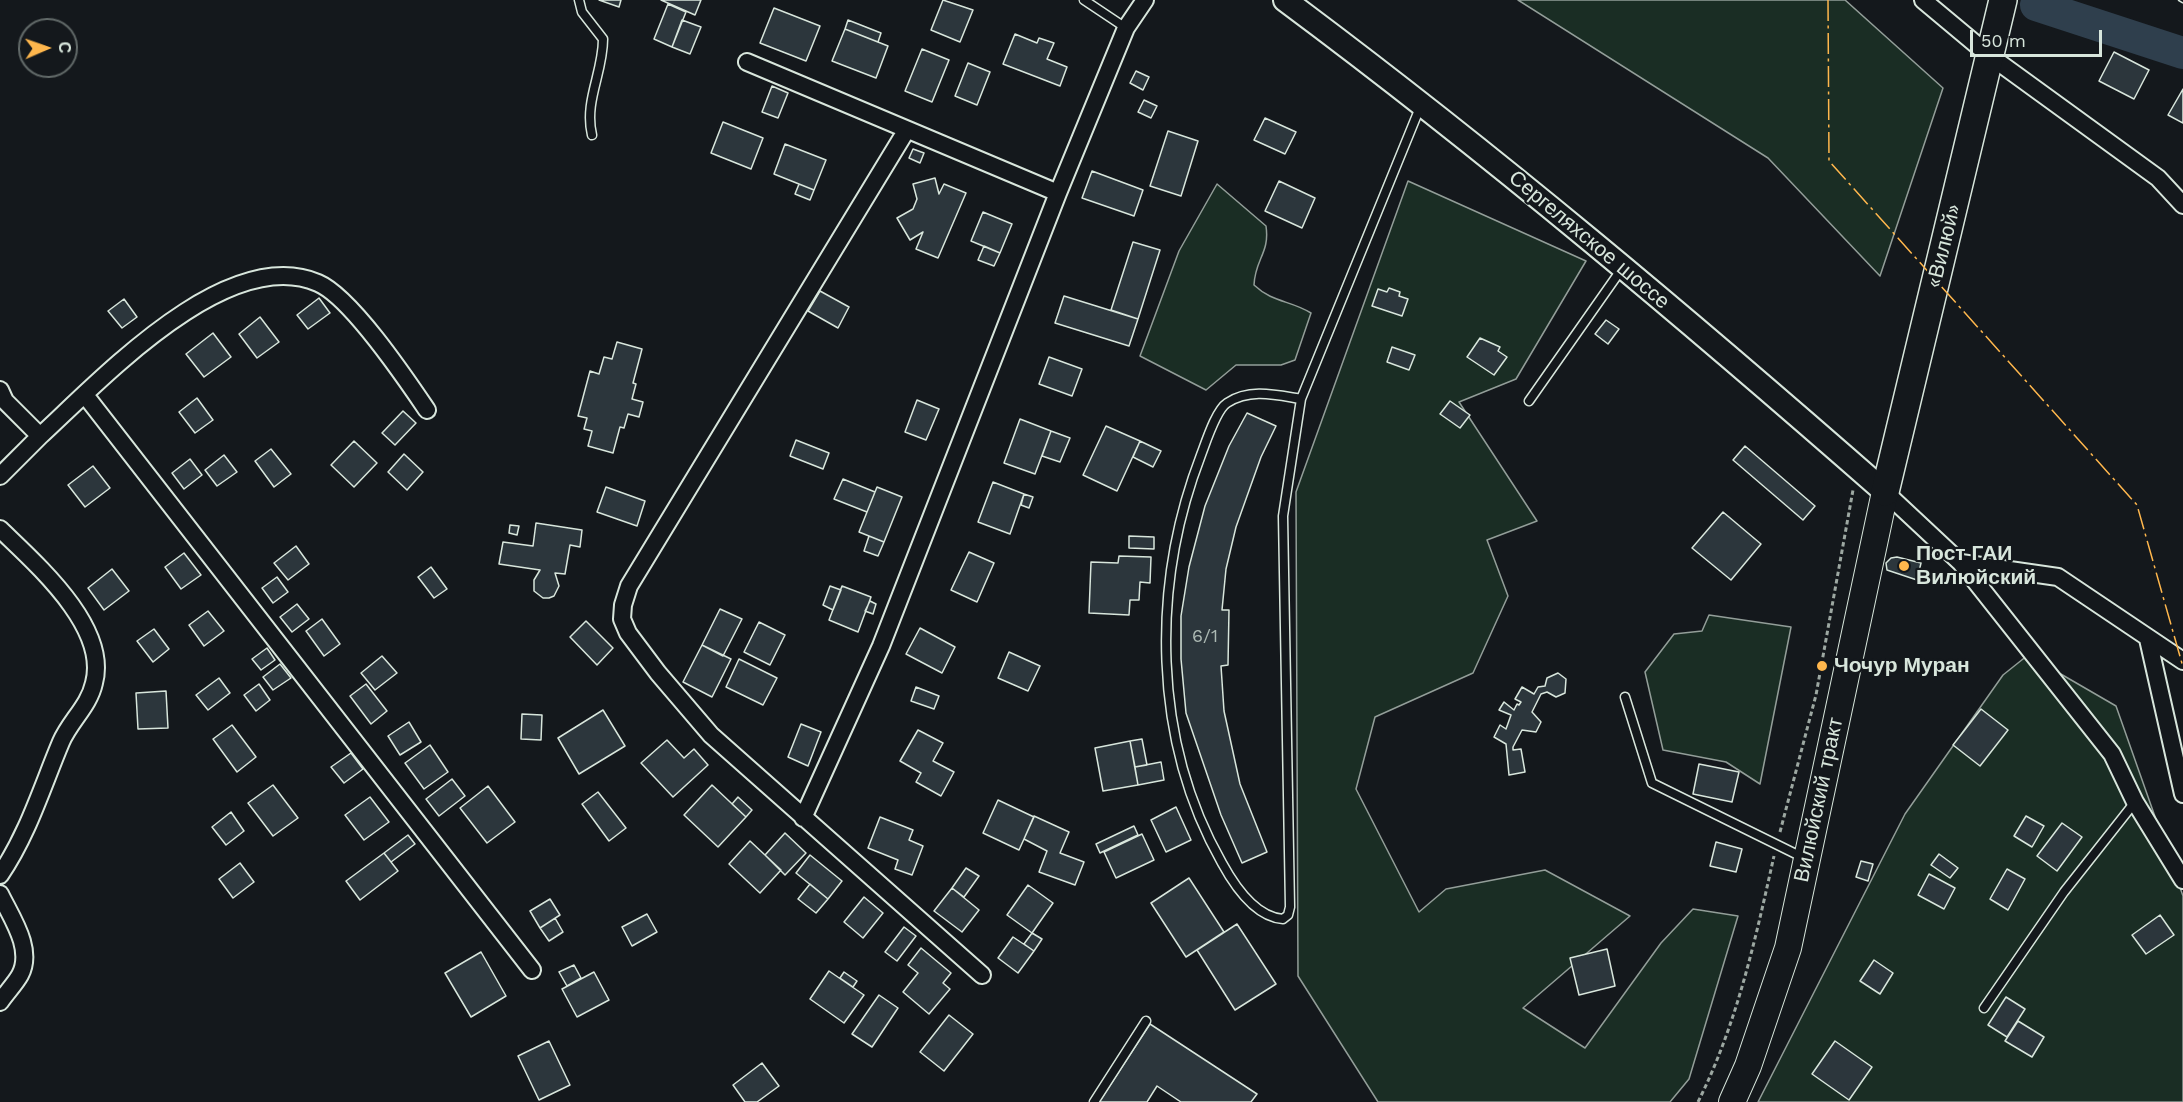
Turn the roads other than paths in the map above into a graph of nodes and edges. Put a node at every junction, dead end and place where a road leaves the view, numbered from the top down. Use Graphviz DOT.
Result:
graph roads {
  1 [pos="579,0"];
  2 [pos="1084,0"];
  3 [pos="1144,0"];
  4 [pos="1285,0"];
  5 [pos="1923,0"];
  6 [pos="2003,0"];
  7 [pos="1126,28"];
  8 [pos="1990,56"];
  9 [pos="747,62"];
  10 [pos="1422,102"];
  11 [pos="906,131"];
  12 [pos="592,135"];
  13 [pos="1058,193"];
  14 [pos="2183,205"];
  15 [pos="1623,267"];
  16 [pos="0,390"];
  17 [pos="85,395"];
  18 [pos="1301,399"];
  19 [pos="1529,401"];
  20 [pos="427,410"];
  21 [pos="40,436"];
  22 [pos="0,476"];
  23 [pos="1885,492"];
  24 [pos="0,529"];
  25 [pos="1960,563"];
  26 [pos="2148,639"];
  27 [pos="2183,661"];
  28 [pos="1625,697"];
  29 [pos="2183,794"];
  30 [pos="2135,801"];
  31 [pos="803,818"];
  32 [pos="1807,860"];
  33 [pos="0,875"];
  34 [pos="2183,880"];
  35 [pos="0,894"];
  36 [pos="532,970"];
  37 [pos="982,975"];
  38 [pos="0,1002"];
  39 [pos="1984,1008"];
  40 [pos="1146,1021"];
  41 [pos="1094,1102"];
  42 [pos="1732,1102"];
  1 -- 12 [label="lane"];
  2 -- 7 [label="lane"];
  3 -- 7 [label="street"];
  4 -- 10 [label="main road, Сергеляхское шоссе"];
  5 -- 8 [label="street"];
  6 -- 8 [label="highway, «Вилюй»"];
  7 -- 13 [label="street"];
  8 -- 14 [label="street"];
  8 -- 23 [label="highway, «Вилюй»"];
  9 -- 11 [label="street"];
  10 -- 15 [label="main road, Сергеляхское шоссе"];
  10 -- 18 [label="lane"];
  11 -- 13 [label="street"];
  11 -- 31 [label="street"];
  13 -- 31 [label="street"];
  15 -- 19 [label="lane"];
  15 -- 23 [label="main road, Сергеляхское шоссе"];
  16 -- 21 [label="street"];
  17 -- 20 [label="street"];
  17 -- 21 [label="street"];
  17 -- 36 [label="street"];
  18 -- 18 [label="lane"];
  21 -- 22 [label="street"];
  23 -- 25 [label="street"];
  23 -- 32 [label="main road, Вилюйский тракт"];
  24 -- 33 [label="street"];
  25 -- 26 [label="street"];
  25 -- 30 [label="street"];
  26 -- 27 [label="street"];
  26 -- 29 [label="street"];
  28 -- 32 [label="lane"];
  30 -- 34 [label="street"];
  30 -- 39 [label="lane"];
  31 -- 37 [label="street"];
  32 -- 42 [label="main road, Вилюйский тракт"];
  35 -- 38 [label="street"];
  40 -- 41 [label="lane"];
}
